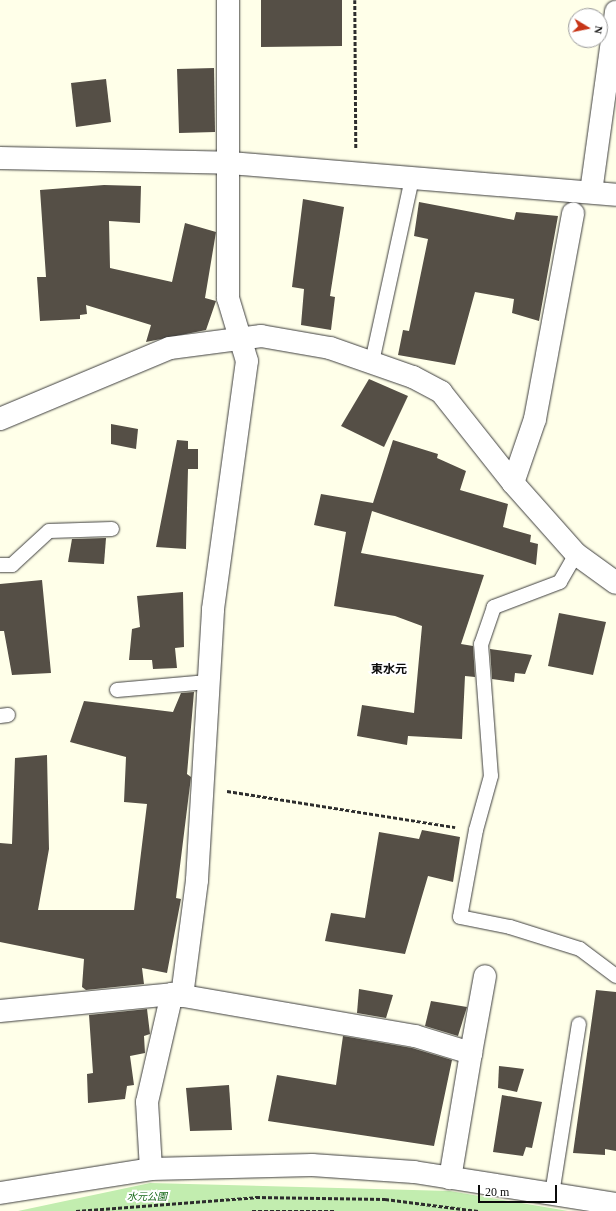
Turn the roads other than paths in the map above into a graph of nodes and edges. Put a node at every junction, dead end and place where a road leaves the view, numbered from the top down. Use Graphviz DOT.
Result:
graph roads {
  1 [pos="228,0"];
  2 [pos="616,12"];
  3 [pos="0,158"];
  4 [pos="230,162"];
  5 [pos="412,178"];
  6 [pos="591,192"];
  7 [pos="616,194"];
  8 [pos="573,213"];
  9 [pos="242,338"];
  10 [pos="372,362"];
  11 [pos="0,419"];
  12 [pos="513,483"];
  13 [pos="112,529"];
  14 [pos="576,554"];
  15 [pos="0,565"];
  16 [pos="616,583"];
  17 [pos="208,682"];
  18 [pos="117,690"];
  19 [pos="485,976"];
  20 [pos="616,976"];
  21 [pos="177,995"];
  22 [pos="0,1011"];
  23 [pos="579,1024"];
  24 [pos="471,1053"];
  25 [pos="151,1169"];
  26 [pos="450,1178"];
  27 [pos="0,1193"];
  28 [pos="552,1194"];
  29 [pos="616,1204"];
  1 -- 4 [label="street"];
  2 -- 6 [label="street"];
  3 -- 4 [label="street"];
  4 -- 5 [label="street"];
  4 -- 9 [label="street"];
  5 -- 6 [label="street"];
  5 -- 10 [label="lane"];
  6 -- 7 [label="street"];
  8 -- 12 [label="street"];
  9 -- 10 [label="street"];
  9 -- 11 [label="street"];
  9 -- 17 [label="street"];
  10 -- 12 [label="street"];
  12 -- 14 [label="street"];
  13 -- 15 [label="lane"];
  14 -- 16 [label="street"];
  14 -- 20 [label="lane"];
  17 -- 18 [label="lane"];
  17 -- 21 [label="street"];
  19 -- 24 [label="street"];
  21 -- 22 [label="street"];
  21 -- 24 [label="street"];
  21 -- 25 [label="street"];
  23 -- 28 [label="lane"];
  24 -- 26 [label="street"];
  25 -- 26 [label="street"];
  25 -- 27 [label="street"];
  26 -- 28 [label="street"];
  28 -- 29 [label="street"];
}
